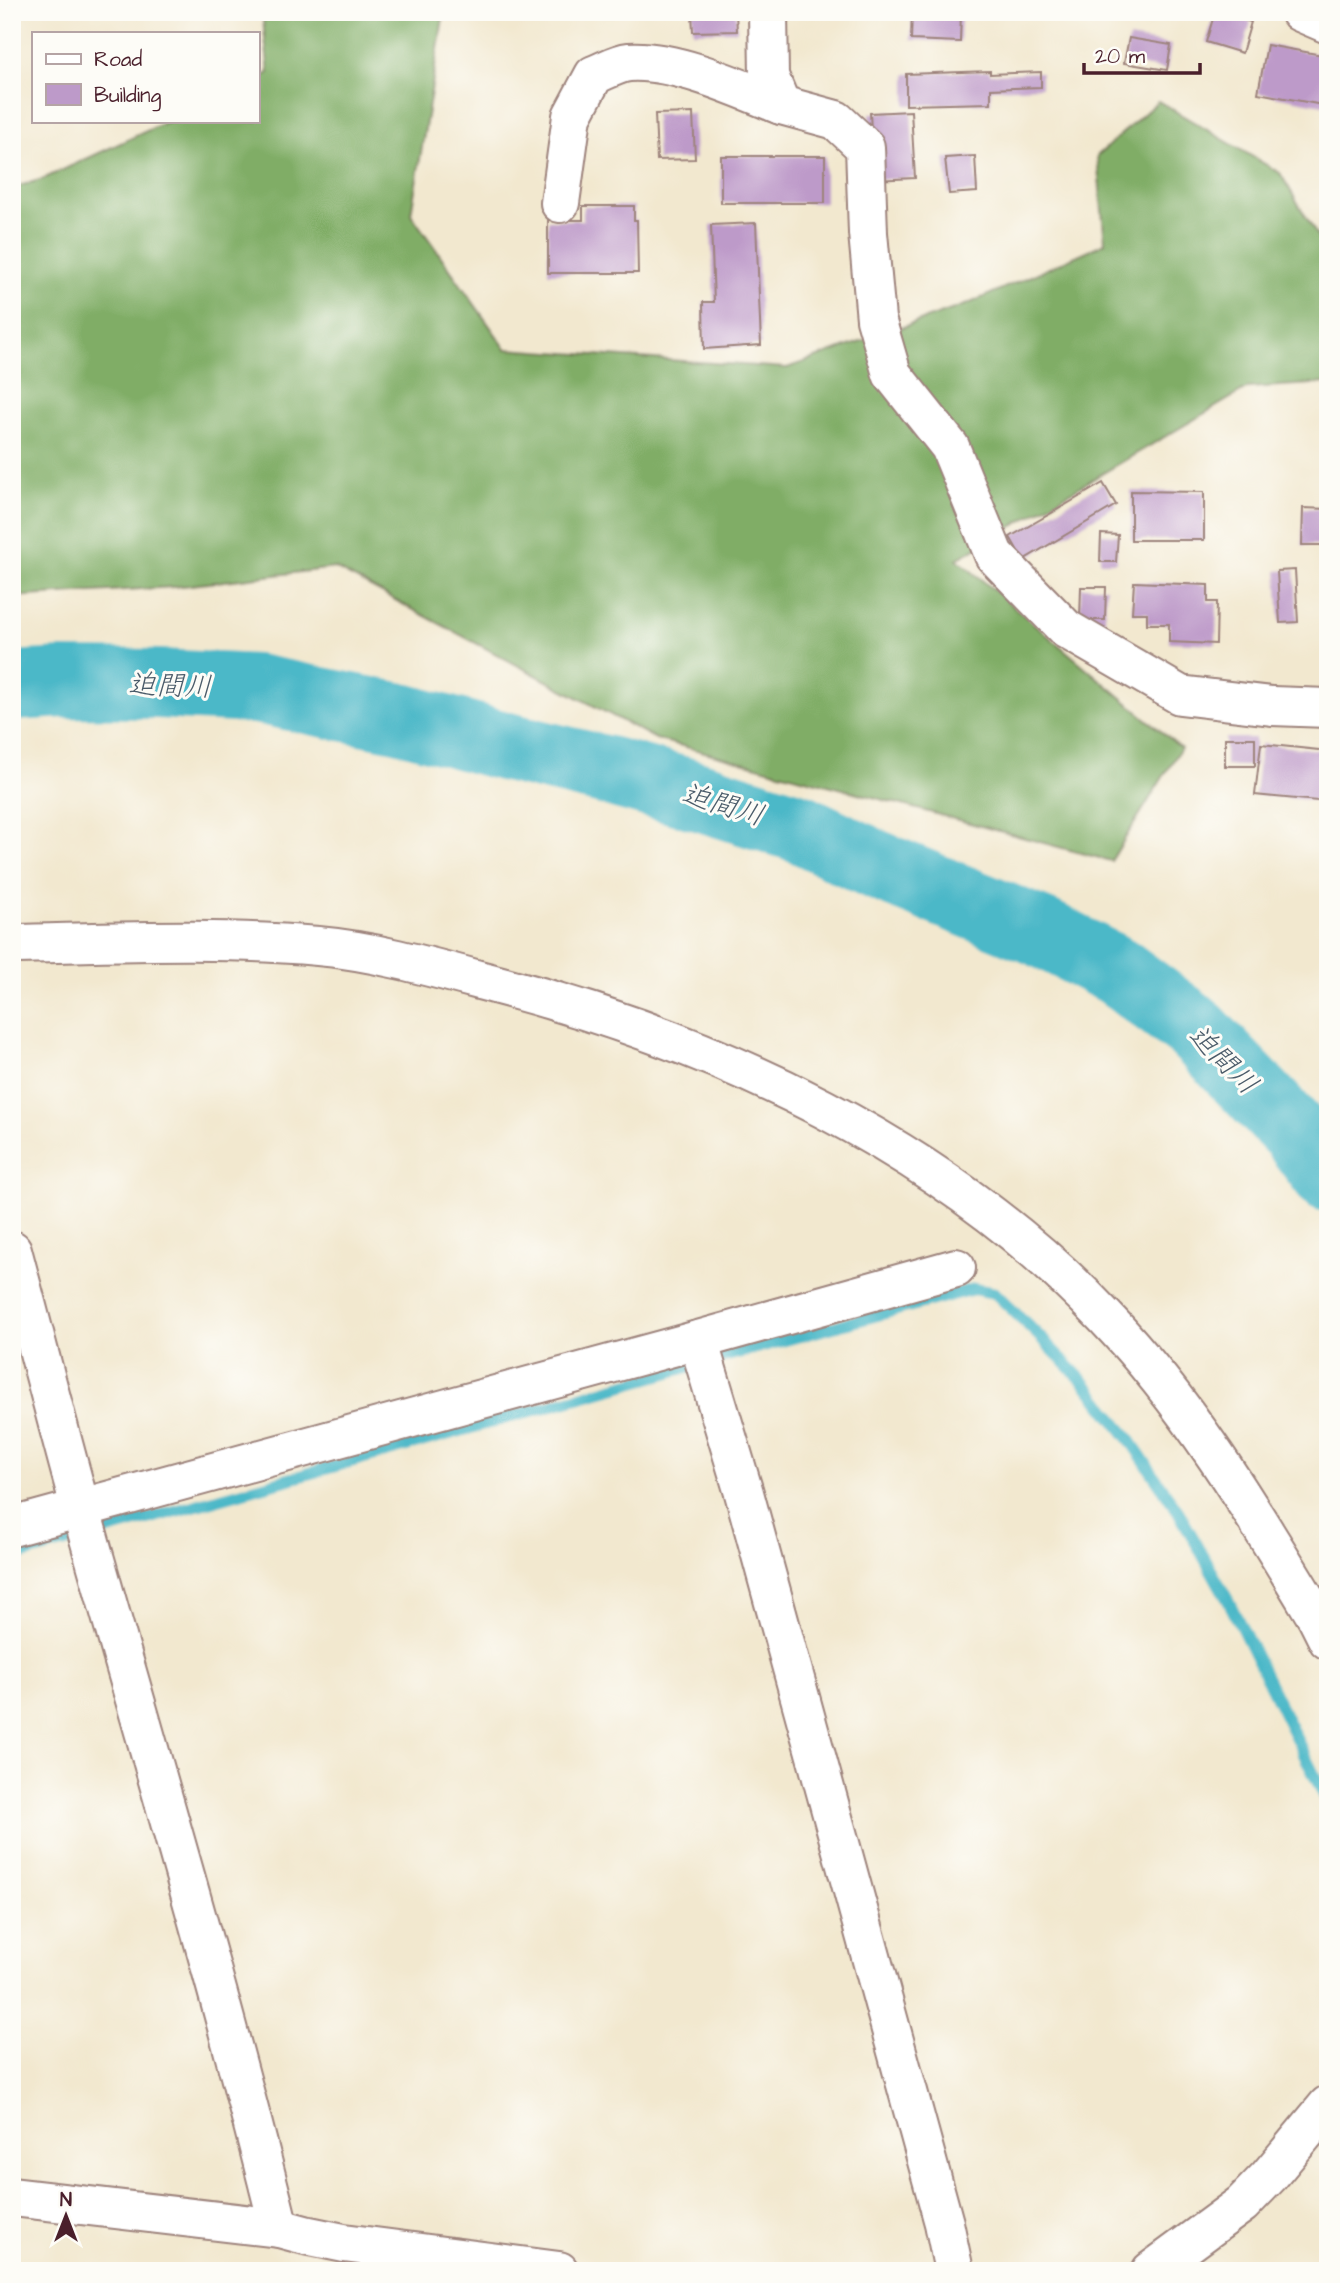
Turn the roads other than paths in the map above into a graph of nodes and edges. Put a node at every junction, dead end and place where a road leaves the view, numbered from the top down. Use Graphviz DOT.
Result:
graph roads {
  1 [pos="768,12"];
  2 [pos="1300,12"];
  3 [pos="1328,24"];
  4 [pos="781,105"];
  5 [pos="560,204"];
  6 [pos="1328,708"];
  7 [pos="12,944"];
  8 [pos="12,1250"];
  9 [pos="956,1268"];
  10 [pos="698,1340"];
  11 [pos="81,1508"];
  12 [pos="12,1527"];
  13 [pos="1328,1640"];
  14 [pos="1328,2105"];
  15 [pos="12,2197"];
  16 [pos="279,2228"];
  17 [pos="559,2271"];
  18 [pos="954,2271"];
  19 [pos="1151,2271"];
  1 -- 4 [label="street"];
  2 -- 3 [label="street"];
  4 -- 5 [label="street"];
  4 -- 6 [label="street"];
  7 -- 13 [label="street"];
  8 -- 11 [label="street"];
  9 -- 10 [label="street"];
  10 -- 11 [label="street"];
  10 -- 18 [label="street"];
  11 -- 12 [label="street"];
  11 -- 16 [label="street"];
  14 -- 19 [label="street"];
  15 -- 16 [label="street"];
  16 -- 17 [label="street"];
}
